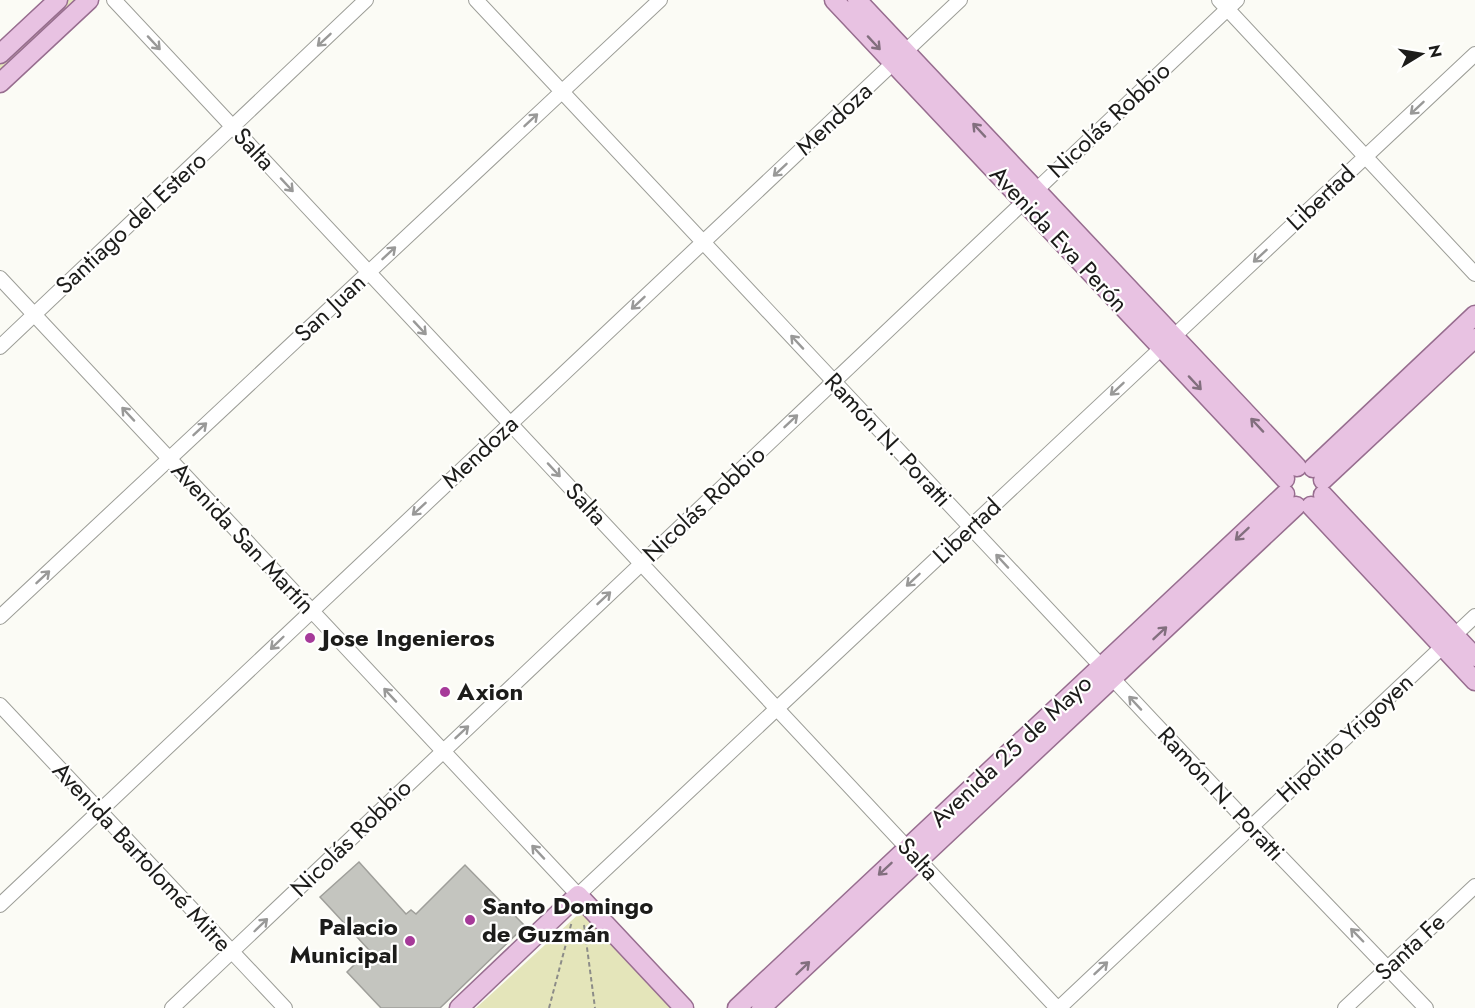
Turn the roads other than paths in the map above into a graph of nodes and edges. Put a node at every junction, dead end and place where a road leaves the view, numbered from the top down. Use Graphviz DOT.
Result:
graph roads {
  1 [pos="58,0"];
  2 [pos="89,0"];
  3 [pos="114,0"];
  4 [pos="366,0"];
  5 [pos="477,0"];
  6 [pos="660,0"];
  7 [pos="834,0"];
  8 [pos="857,0"];
  9 [pos="960,0"];
  10 [pos="1227,3"];
  11 [pos="0,54"];
  12 [pos="1475,54"];
  13 [pos="899,57"];
  14 [pos="0,83"];
  15 [pos="562,90"];
  16 [pos="232,127"];
  17 [pos="1365,157"];
  18 [pos="1030,196"];
  19 [pos="703,242"];
  20 [pos="369,272"];
  21 [pos="1475,274"];
  22 [pos="0,278"];
  23 [pos="34,314"];
  24 [pos="1475,315"];
  25 [pos="1475,338"];
  26 [pos="1168,342"];
  27 [pos="0,347"];
  28 [pos="833,381"];
  29 [pos="510,423"];
  30 [pos="168,458"];
  31 [pos="1304,487"];
  32 [pos="970,527"];
  33 [pos="641,563"];
  34 [pos="311,610"];
  35 [pos="1475,616"];
  36 [pos="0,617"];
  37 [pos="1448,641"];
  38 [pos="1475,657"];
  39 [pos="1106,672"];
  40 [pos="1475,681"];
  41 [pos="0,705"];
  42 [pos="777,708"];
  43 [pos="442,750"];
  44 [pos="100,812"];
  45 [pos="1251,826"];
  46 [pos="912,853"];
  47 [pos="1475,886"];
  48 [pos="578,895"];
  49 [pos="0,905"];
  50 [pos="232,952"];
  51 [pos="1388,968"];
  52 [pos="172,1008"];
  53 [pos="285,1008"];
  54 [pos="459,1008"];
  55 [pos="684,1008"];
  56 [pos="737,1008"];
  57 [pos="761,1008"];
  58 [pos="1058,1008"];
  59 [pos="1345,1008"];
  60 [pos="1426,1008"];
  1 -- 11 [label="main road"];
  2 -- 14 [label="main road"];
  3 -- 16 [label="street, Salta, one-way"];
  4 -- 16 [label="street, Santiago del Estero, one-way"];
  5 -- 15 [label="street, Ramón N. Poratti"];
  6 -- 15 [label="street, San Juan"];
  7 -- 13 [label="main road, Avenida Eva Perón, one-way"];
  8 -- 13 [label="main road, Avenida Eva Perón"];
  9 -- 13 [label="street, Mendoza"];
  10 -- 17 [label="street"];
  10 -- 18 [label="street, Nicolás Robbio"];
  12 -- 17 [label="street, Libertad, one-way"];
  13 -- 18 [label="main road, Avenida Eva Perón"];
  13 -- 19 [label="street, Mendoza, one-way"];
  15 -- 19 [label="street, Ramón N. Poratti"];
  20 -- 15 [label="street, San Juan, one-way"];
  16 -- 20 [label="street, Salta, one-way"];
  16 -- 23 [label="street, Santiago del Estero"];
  17 -- 21 [label="street"];
  17 -- 26 [label="street, Libertad, one-way"];
  18 -- 26 [label="main road, Avenida Eva Perón"];
  18 -- 28 [label="street, Nicolás Robbio"];
  28 -- 19 [label="street, Ramón N. Poratti, one-way"];
  19 -- 29 [label="street, Mendoza, one-way"];
  20 -- 29 [label="street, Salta, one-way"];
  30 -- 20 [label="street, San Juan, one-way"];
  22 -- 23 [label="street, Avenida San Martín"];
  23 -- 27 [label="street, Santiago del Estero"];
  30 -- 23 [label="street, Avenida San Martín, one-way"];
  24 -- 31 [label="main road, Avenida 25 de Mayo"];
  25 -- 31 [label="main road, Avenida 25 de Mayo"];
  26 -- 31 [label="main road, Avenida Eva Perón"];
  26 -- 32 [label="street, Libertad, one-way"];
  28 -- 32 [label="street, Ramón N. Poratti"];
  33 -- 28 [label="street, Nicolás Robbio, one-way"];
  29 -- 33 [label="street, Salta, one-way"];
  29 -- 34 [label="street, Mendoza, one-way"];
  30 -- 34 [label="street, Avenida San Martín"];
  36 -- 30 [label="street, San Juan, one-way"];
  31 -- 37 [label="main road, Avenida Eva Perón"];
  31 -- 39 [label="main road, Avenida 25 de Mayo"];
  39 -- 32 [label="street, Ramón N. Poratti, one-way"];
  32 -- 42 [label="street, Libertad, one-way"];
  33 -- 42 [label="street, Salta"];
  43 -- 33 [label="street, Nicolás Robbio, one-way"];
  43 -- 34 [label="street, Avenida San Martín, one-way"];
  34 -- 44 [label="street, Mendoza, one-way"];
  35 -- 37 [label="street, Hipólito Yrigoyen"];
  37 -- 38 [label="main road, Avenida Eva Perón"];
  37 -- 40 [label="main road, Avenida Eva Perón"];
  37 -- 45 [label="street, Hipólito Yrigoyen"];
  45 -- 39 [label="street, Ramón N. Poratti, one-way"];
  39 -- 46 [label="main road, Avenida 25 de Mayo"];
  41 -- 44 [label="street, Avenida Bartolomé Mitre"];
  42 -- 46 [label="street, Salta"];
  42 -- 48 [label="street, Libertad"];
  48 -- 43 [label="street, Avenida San Martín, one-way"];
  50 -- 43 [label="street, Nicolás Robbio, one-way"];
  44 -- 49 [label="street, Mendoza"];
  44 -- 50 [label="street, Avenida Bartolomé Mitre"];
  51 -- 45 [label="street, Ramón N. Poratti, one-way"];
  58 -- 45 [label="street, Hipólito Yrigoyen, one-way"];
  46 -- 56 [label="main road, Avenida 25 de Mayo, one-way"];
  57 -- 46 [label="main road, Avenida 25 de Mayo, one-way"];
  46 -- 58 [label="street, Salta"];
  47 -- 51 [label="street, Santa Fe"];
  48 -- 54 [label="main road, Libertad"];
  48 -- 55 [label="main road, Avenida San Martín"];
  50 -- 52 [label="street, Nicolás Robbio"];
  50 -- 53 [label="street, Avenida Bartolomé Mitre"];
  51 -- 59 [label="street, Santa Fe"];
  51 -- 60 [label="street, Ramón N. Poratti"];
}
